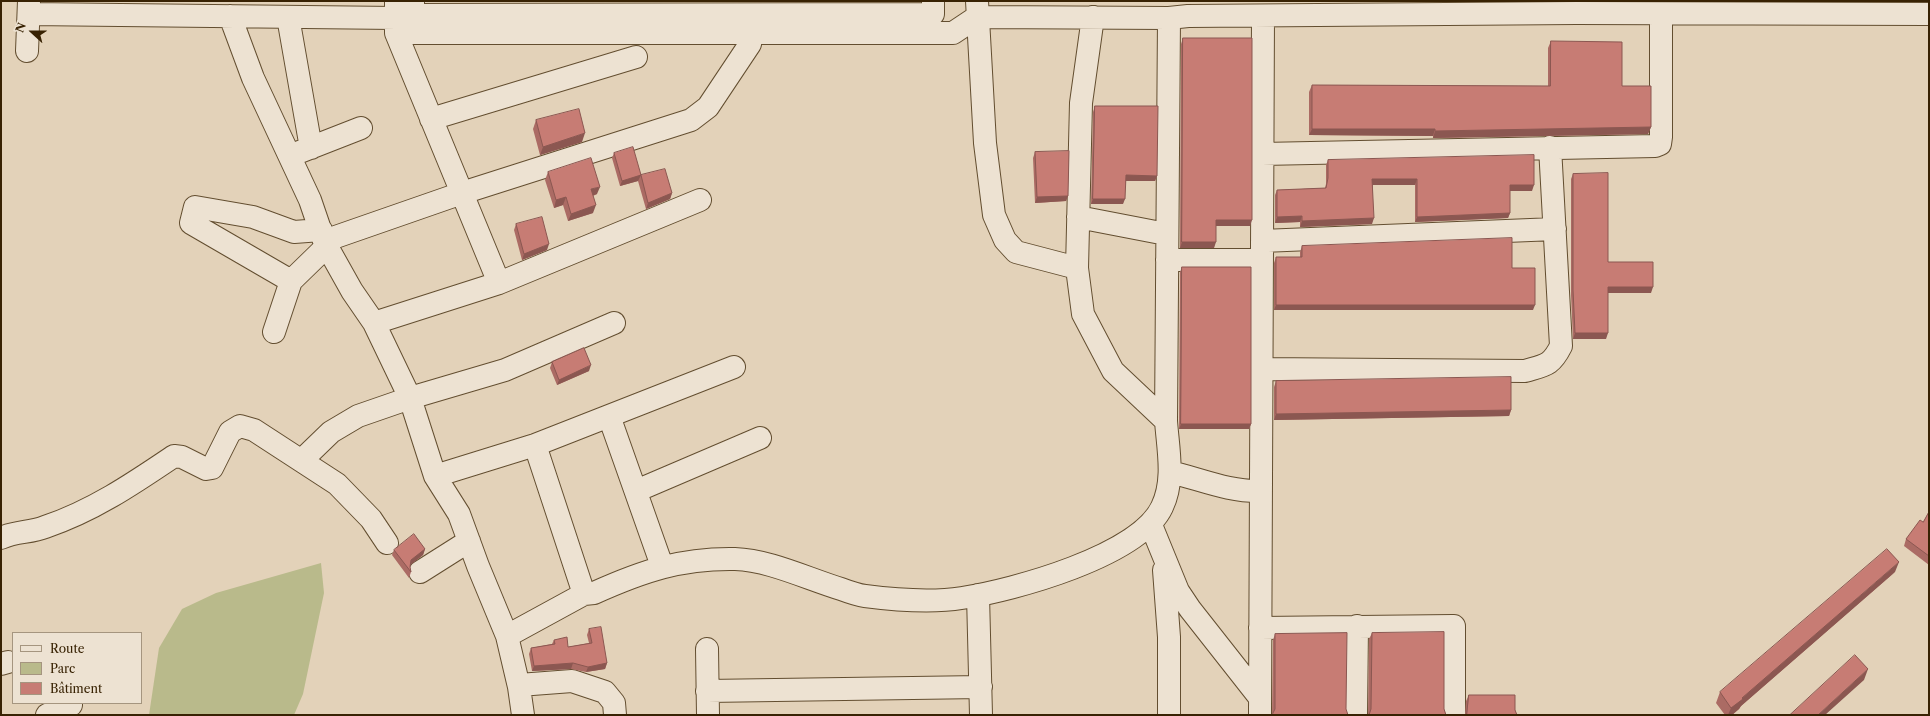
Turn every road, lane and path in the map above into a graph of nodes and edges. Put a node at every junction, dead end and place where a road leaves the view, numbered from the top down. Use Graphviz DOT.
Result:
graph roads {
  1 [pos="413,1"];
  2 [pos="933,1"];
  3 [pos="29,7"];
  4 [pos="839,7"];
  5 [pos="1484,7"];
  6 [pos="1576,7"];
  7 [pos="135,8"];
  8 [pos="504,8"];
  9 [pos="595,8"];
  10 [pos="688,8"];
  11 [pos="1381,8"];
  12 [pos="977,9"];
  13 [pos="1667,10"];
  14 [pos="225,11"];
  15 [pos="1182,12"];
  16 [pos="1929,14"];
  17 [pos="751,16"];
  18 [pos="1263,16"];
  19 [pos="288,17"];
  20 [pos="396,17"];
  21 [pos="1093,17"];
  22 [pos="26,51"];
  23 [pos="636,57"];
  24 [pos="431,119"];
  25 [pos="361,128"];
  26 [pos="1550,147"];
  27 [pos="311,148"];
  28 [pos="1262,154"];
  29 [pos="290,156"];
  30 [pos="462,193"];
  31 [pos="700,200"];
  32 [pos="1078,217"];
  33 [pos="1554,229"];
  34 [pos="1166,234"];
  35 [pos="324,239"];
  36 [pos="1262,250"];
  37 [pos="1167,260"];
  38 [pos="1077,268"];
  39 [pos="291,281"];
  40 [pos="499,283"];
  41 [pos="374,323"];
  42 [pos="614,323"];
  43 [pos="274,332"];
  44 [pos="734,367"];
  45 [pos="1261,369"];
  46 [pos="410,398"];
  47 [pos="609,416"];
  48 [pos="1166,421"];
  49 [pos="760,438"];
  50 [pos="535,446"];
  51 [pos="302,460"];
  52 [pos="1170,472"];
  53 [pos="435,476"];
  54 [pos="636,491"];
  55 [pos="1261,491"];
  56 [pos="1151,525"];
  57 [pos="1,538"];
  58 [pos="469,541"];
  59 [pos="387,543"];
  60 [pos="1163,553"];
  61 [pos="662,566"];
  62 [pos="420,572"];
  63 [pos="584,594"];
  64 [pos="978,595"];
  65 [pos="1357,626"];
  66 [pos="1260,628"];
  67 [pos="507,636"];
  68 [pos="707,649"];
  69 [pos="519,685"];
  70 [pos="981,687"];
  71 [pos="707,692"];
  72 [pos="71,705"];
  73 [pos="1260,707"];
  74 [pos="47,715"];
  75 [pos="523,715"];
  76 [pos="615,715"];
  77 [pos="708,715"];
  78 [pos="982,715"];
  79 [pos="1169,715"];
  80 [pos="1356,715"];
  81 [pos="1454,715"];
  1 -- 8 [label="street"];
  2 -- 4 [label="street"];
  3 -- 7 [label="street"];
  3 -- 22 [label="street"];
  4 -- 17 [label="street"];
  5 -- 6 [label="street"];
  5 -- 11 [label="street"];
  6 -- 13 [label="street"];
  7 -- 14 [label="street"];
  8 -- 9 [label="street"];
  9 -- 10 [label="street"];
  10 -- 17 [label="street"];
  11 -- 18 [label="street"];
  12 -- 17 [label="street"];
  12 -- 21 [label="street"];
  12 -- 38 [label="street"];
  13 -- 16 [label="street"];
  13 -- 26 [label="street"];
  14 -- 19 [label="street"];
  14 -- 29 [label="street"];
  15 -- 18 [label="street"];
  15 -- 21 [label="street"];
  15 -- 34 [label="street"];
  17 -- 20 [label="street"];
  17 -- 30 [label="street"];
  18 -- 28 [label="street"];
  19 -- 20 [label="street"];
  19 -- 27 [label="street"];
  20 -- 24 [label="street"];
  21 -- 32 [label="street"];
  23 -- 24 [label="street"];
  24 -- 30 [label="street"];
  25 -- 27 [label="street"];
  26 -- 28 [label="street"];
  26 -- 33 [label="street"];
  27 -- 29 [label="street"];
  28 -- 36 [label="street"];
  29 -- 35 [label="street"];
  30 -- 35 [label="street"];
  30 -- 40 [label="street"];
  31 -- 40 [label="street"];
  32 -- 34 [label="street"];
  32 -- 38 [label="street"];
  33 -- 36 [label="street"];
  33 -- 45 [label="street"];
  34 -- 37 [label="street"];
  35 -- 39 [label="street"];
  35 -- 39 [label="street"];
  35 -- 41 [label="street"];
  36 -- 37 [label="street"];
  36 -- 45 [label="street"];
  37 -- 48 [label="street"];
  38 -- 48 [label="street"];
  39 -- 43 [label="street"];
  40 -- 41 [label="street"];
  41 -- 46 [label="street"];
  42 -- 46 [label="street"];
  44 -- 47 [label="street"];
  45 -- 55 [label="street"];
  46 -- 51 [label="street"];
  46 -- 53 [label="street"];
  47 -- 50 [label="street"];
  47 -- 54 [label="street"];
  48 -- 52 [label="street"];
  49 -- 54 [label="street"];
  50 -- 53 [label="street"];
  50 -- 63 [label="street"];
  51 -- 57 [label="street"];
  51 -- 59 [label="street"];
  52 -- 55 [label="street"];
  52 -- 56 [label="street"];
  53 -- 58 [label="street"];
  54 -- 61 [label="street"];
  55 -- 66 [label="street"];
  56 -- 60 [label="street"];
  56 -- 64 [label="street"];
  58 -- 62 [label="street"];
  58 -- 67 [label="street"];
  60 -- 73 [label="street"];
  60 -- 79 [label="street"];
  61 -- 63 [label="street"];
  61 -- 64 [label="street"];
  63 -- 67 [label="street"];
  64 -- 70 [label="street"];
  65 -- 66 [label="street"];
  65 -- 80 [label="street"];
  65 -- 81 [label="street"];
  66 -- 73 [label="street"];
  67 -- 69 [label="street"];
  68 -- 71 [label="street"];
  69 -- 75 [label="street"];
  69 -- 76 [label="street"];
  70 -- 71 [label="street"];
  70 -- 78 [label="street"];
  71 -- 77 [label="street"];
  72 -- 74 [label="street"];
}
